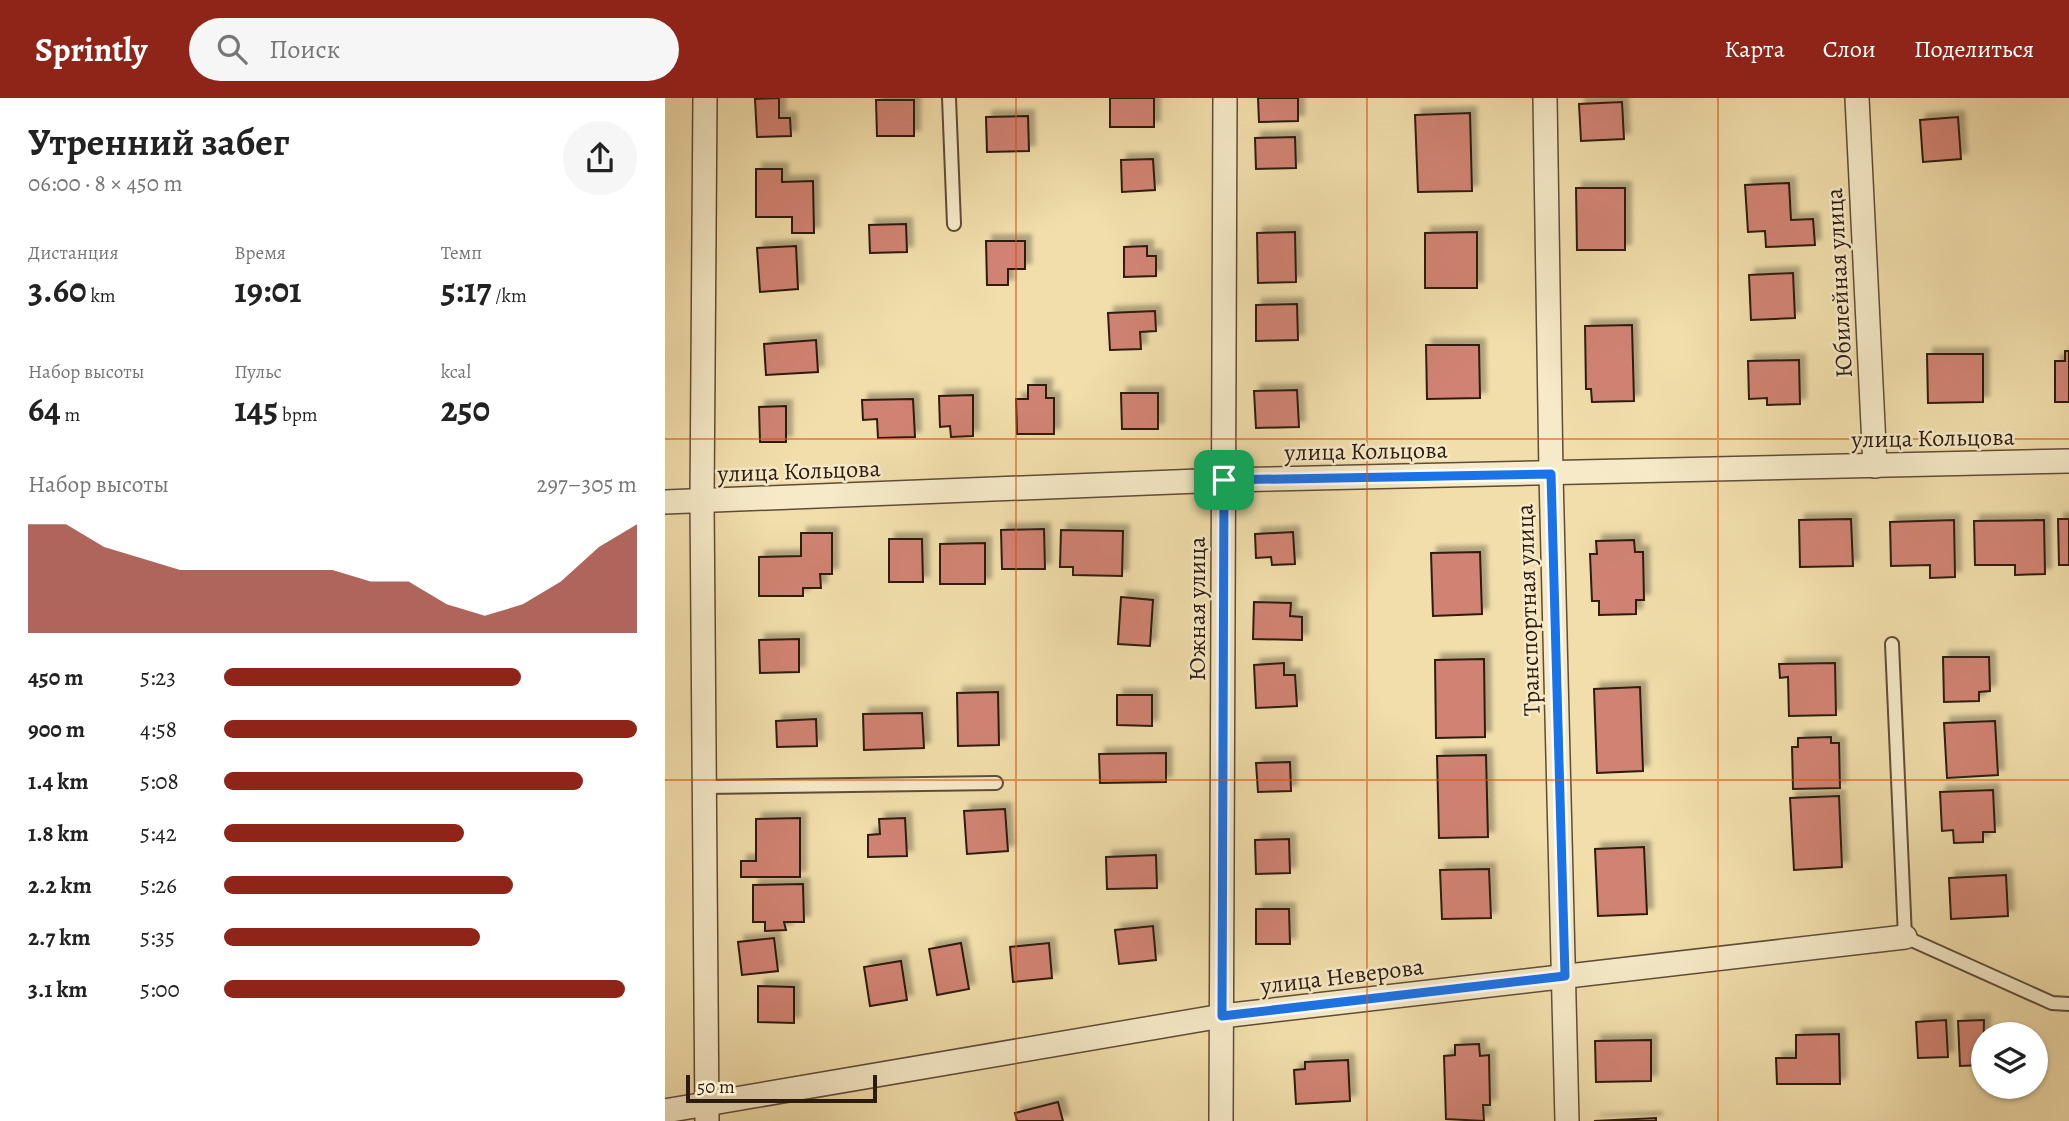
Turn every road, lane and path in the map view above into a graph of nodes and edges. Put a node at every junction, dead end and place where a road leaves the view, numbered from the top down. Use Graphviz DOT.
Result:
graph roads {
  1 [pos="705,98"];
  2 [pos="949,98"];
  3 [pos="1225,98"];
  4 [pos="1545,98"];
  5 [pos="1857,98"];
  6 [pos="954,223"];
  7 [pos="2069,461"];
  8 [pos="1875,466"];
  9 [pos="1551,474"];
  10 [pos="1224,480"];
  11 [pos="702,501"];
  12 [pos="665,502"];
  13 [pos="1892,644"];
  14 [pos="996,783"];
  15 [pos="704,787"];
  16 [pos="1905,937"];
  17 [pos="1565,976"];
  18 [pos="2069,1004"];
  19 [pos="1222,1016"];
  20 [pos="665,1111"];
  21 [pos="707,1112"];
  22 [pos="1221,1121"];
  23 [pos="1567,1121"];
  1 -- 11 [label="street"];
  2 -- 6 [label="lane"];
  3 -- 10 [label="street, Южная улица"];
  4 -- 9 [label="street, Транспортная улица"];
  5 -- 8 [label="street, Юбилейная улица"];
  7 -- 8 [label="street, улица Кольцова"];
  8 -- 9 [label="street, улица Кольцова"];
  9 -- 10 [label="street, улица Кольцова"];
  9 -- 17 [label="street, Транспортная улица"];
  10 -- 11 [label="street, улица Кольцова"];
  10 -- 19 [label="street, Южная улица"];
  11 -- 12 [label="street, улица Кольцова"];
  11 -- 15 [label="street"];
  13 -- 16 [label="lane"];
  14 -- 15 [label="lane"];
  15 -- 21 [label="street"];
  16 -- 17 [label="street, улица Неверова"];
  16 -- 18 [label="lane"];
  17 -- 19 [label="street, улица Неверова"];
  17 -- 23 [label="street, Транспортная улица"];
  19 -- 21 [label="street, улица Неверова"];
  19 -- 22 [label="street, Южная улица"];
  20 -- 21 [label="street, улица Неверова"];
}
